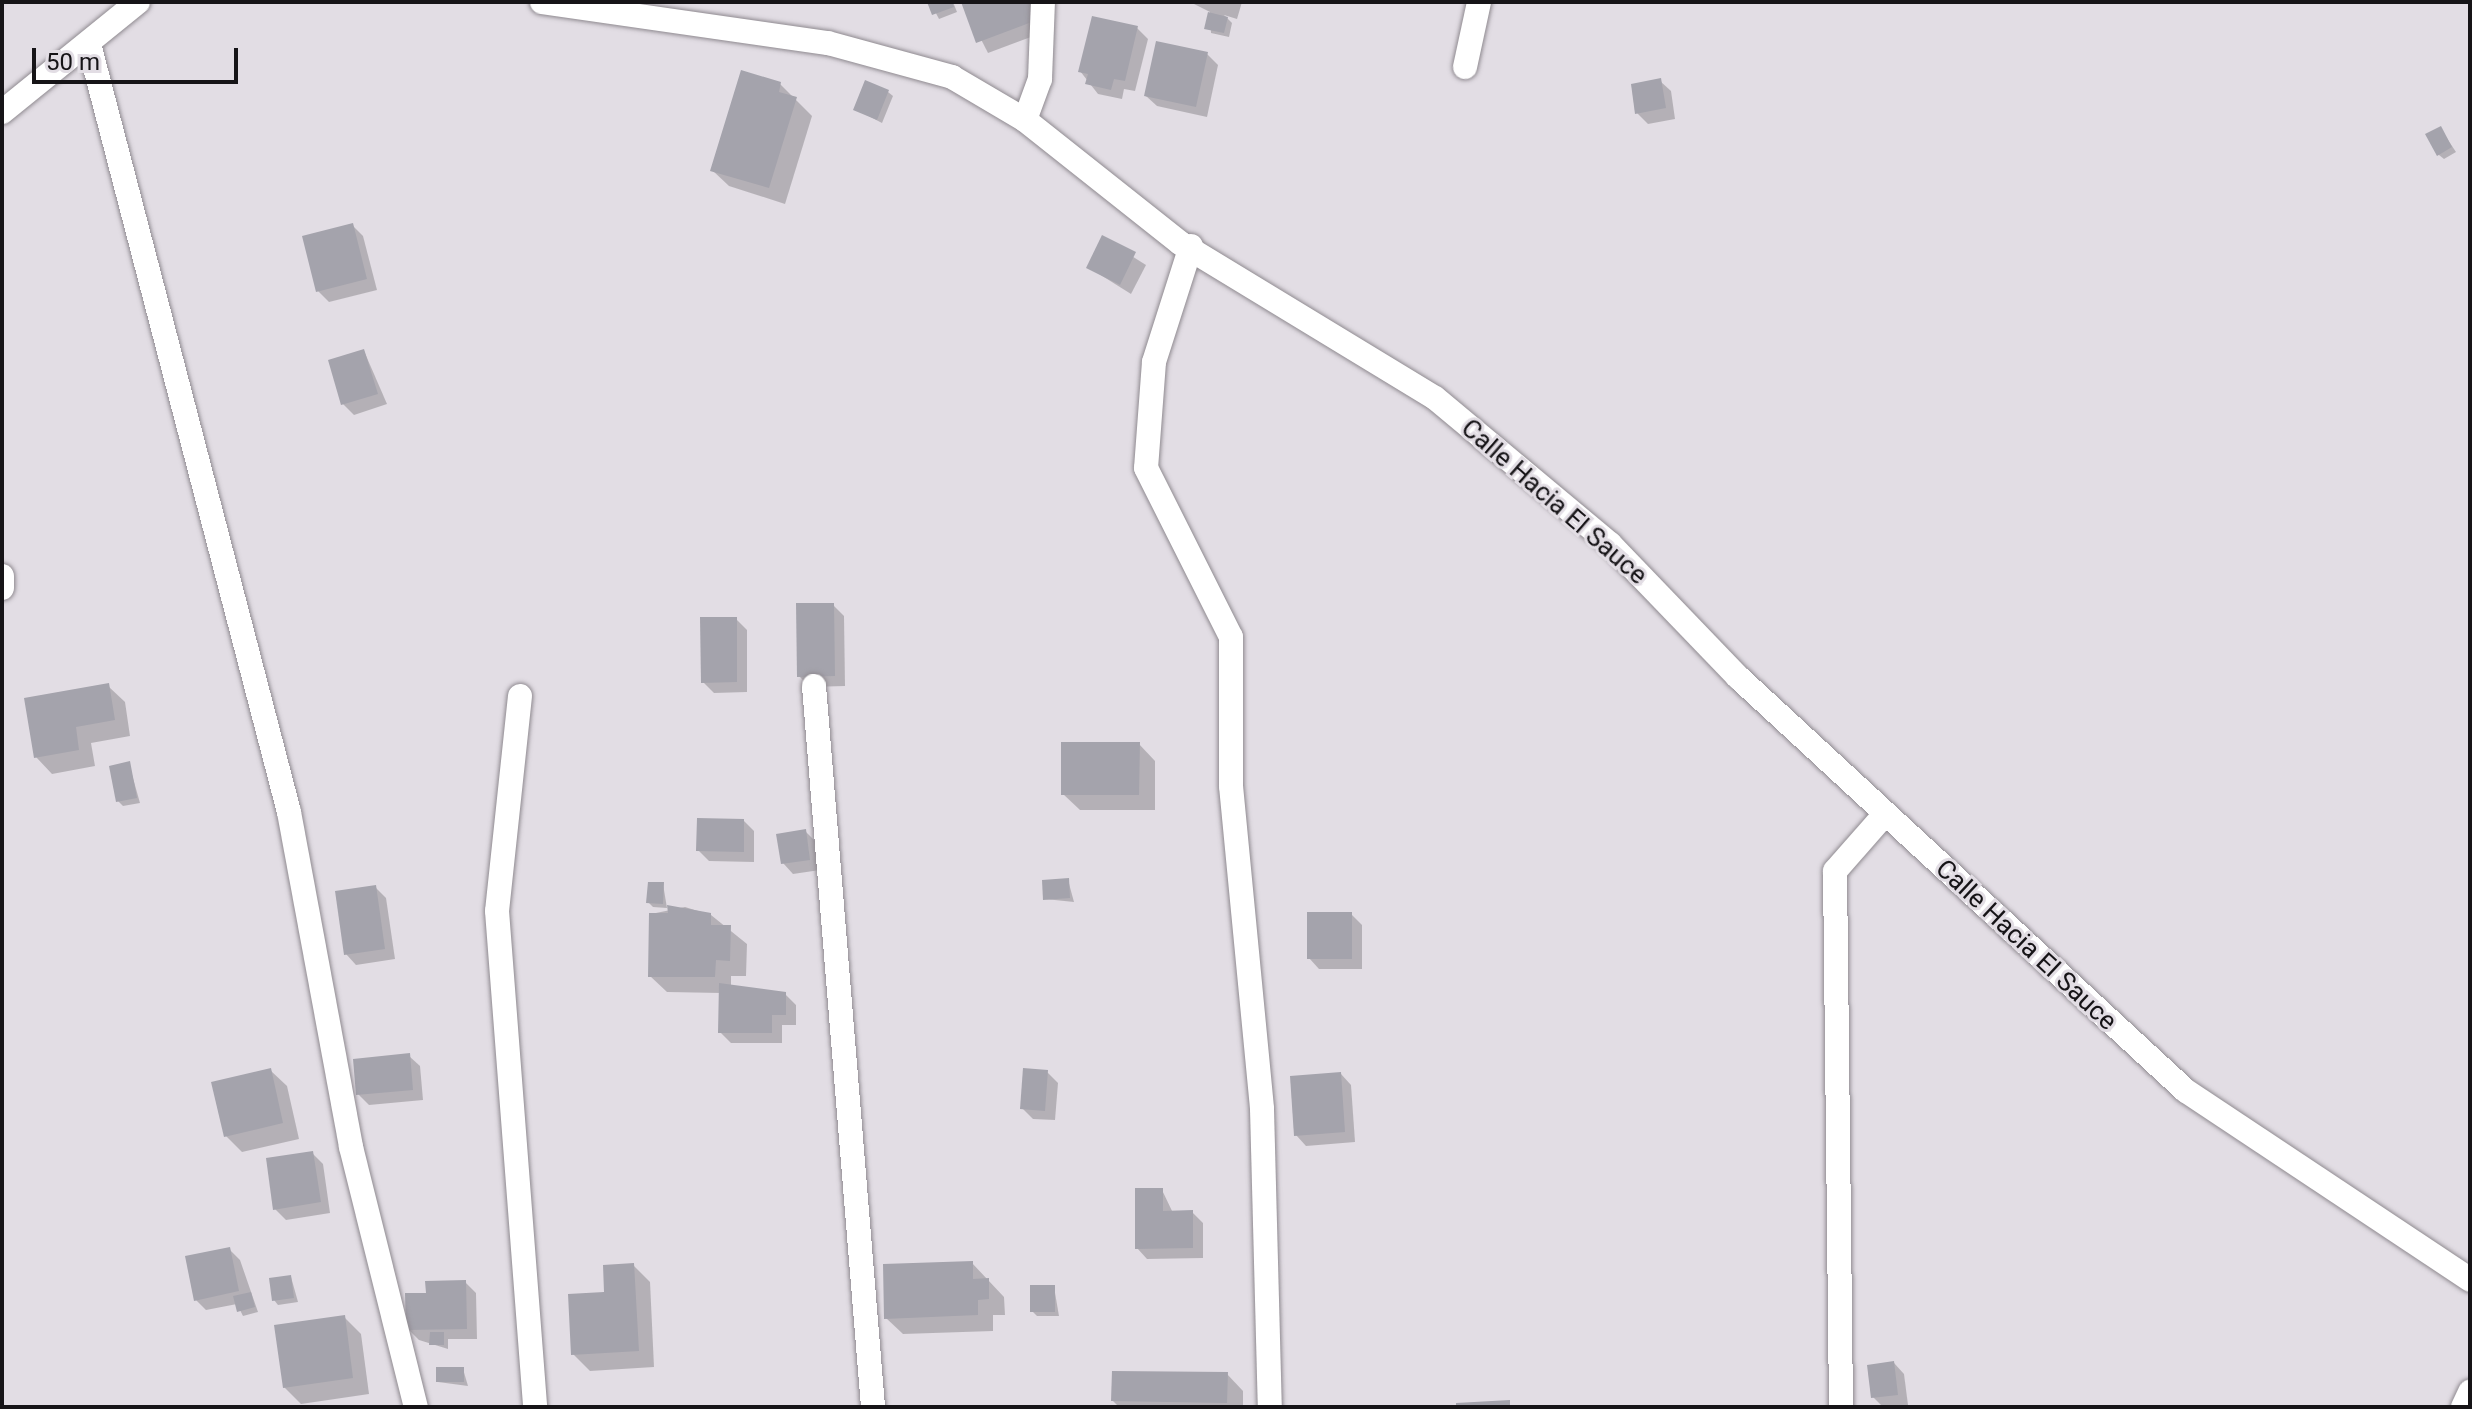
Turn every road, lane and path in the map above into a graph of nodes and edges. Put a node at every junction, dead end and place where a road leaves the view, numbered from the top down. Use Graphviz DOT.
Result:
graph roads {
  1 [pos="138,2"];
  2 [pos="542,2"];
  3 [pos="1043,2"];
  4 [pos="1479,2"];
  5 [pos="90,48"];
  6 [pos="1465,67"];
  7 [pos="2,112"];
  8 [pos="1025,120"];
  9 [pos="1191,246"];
  10 [pos="2,576"];
  11 [pos="2,588"];
  12 [pos="814,686"];
  13 [pos="520,696"];
  14 [pos="1885,814"];
  15 [pos="2470,1280"];
  16 [pos="2470,1392"];
  17 [pos="416,1407"];
  18 [pos="535,1407"];
  19 [pos="873,1407"];
  20 [pos="1270,1407"];
  21 [pos="1841,1407"];
  22 [pos="2463,1407"];
  1 -- 5 [label="street"];
  2 -- 8 [label="street, Calle Hacia El Sauce"];
  3 -- 8 [label="street"];
  4 -- 6 [label="street"];
  5 -- 7 [label="street"];
  5 -- 17 [label="street"];
  8 -- 9 [label="street, Calle Hacia El Sauce"];
  9 -- 14 [label="street, Calle Hacia El Sauce"];
  9 -- 20 [label="street"];
  10 -- 11 [label="street"];
  12 -- 19 [label="street"];
  13 -- 18 [label="street"];
  14 -- 15 [label="street, Calle Hacia El Sauce"];
  14 -- 21 [label="street"];
  16 -- 22 [label="street"];
}
